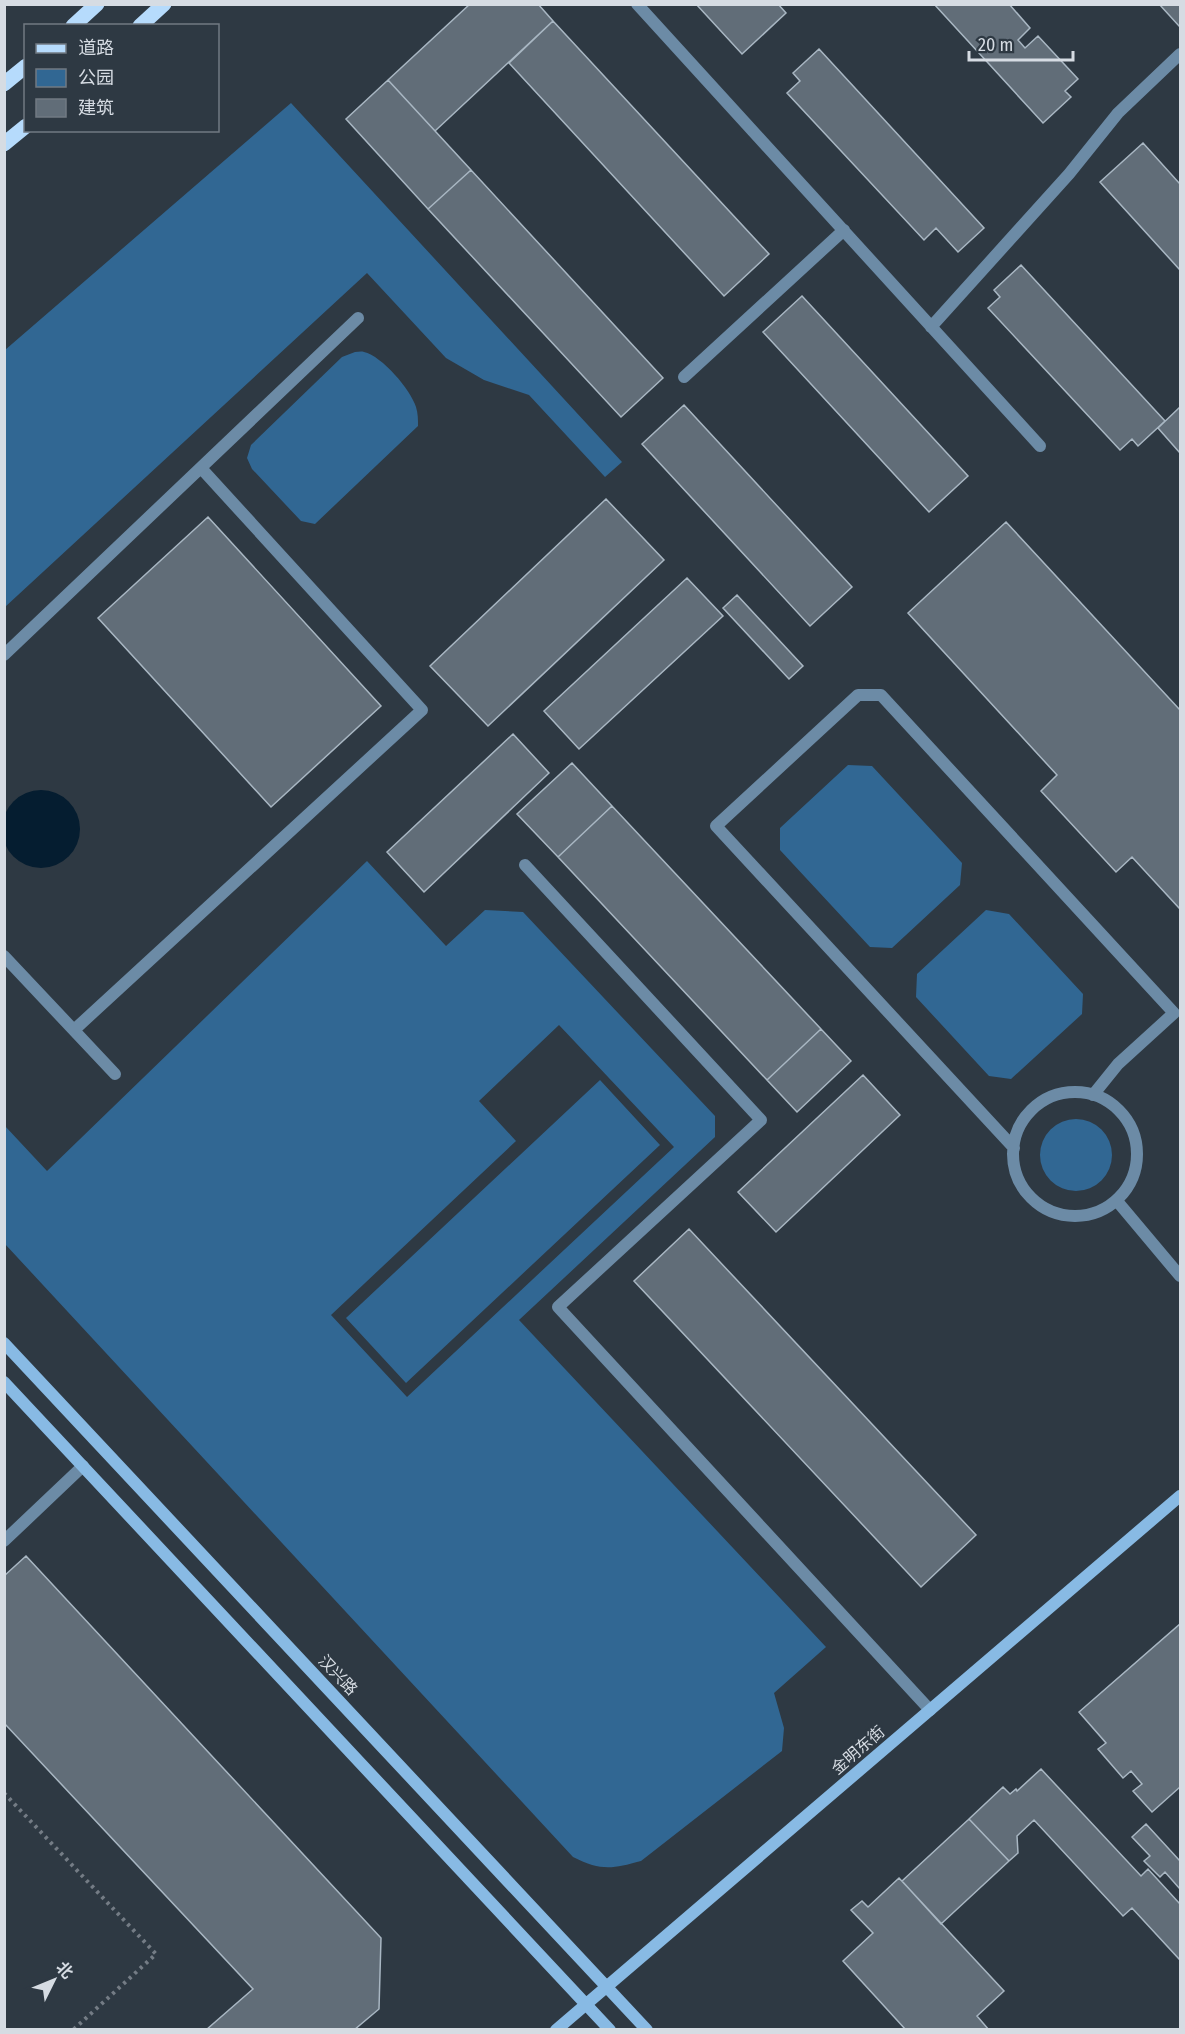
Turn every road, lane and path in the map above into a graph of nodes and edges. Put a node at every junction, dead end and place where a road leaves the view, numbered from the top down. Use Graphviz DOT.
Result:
graph roads {
  1 [pos="97,4"];
  2 [pos="164,4"];
  3 [pos="638,4"];
  4 [pos="75,24"];
  5 [pos="142,24"];
  6 [pos="1180,54"];
  7 [pos="24,68"];
  8 [pos="4,84"];
  9 [pos="24,128"];
  10 [pos="4,144"];
  11 [pos="844,231"];
  12 [pos="358,318"];
  13 [pos="931,327"];
  14 [pos="684,376"];
  15 [pos="1040,446"];
  16 [pos="201,468"];
  17 [pos="4,656"];
  18 [pos="525,865"];
  19 [pos="4,956"];
  20 [pos="74,1030"];
  21 [pos="115,1074"];
  22 [pos="1093,1095"];
  23 [pos="1014,1148"];
  24 [pos="1116,1201"];
  25 [pos="1180,1276"];
  26 [pos="4,1344"];
  27 [pos="4,1383"];
  28 [pos="83,1466"];
  29 [pos="1180,1496"];
  30 [pos="4,1541"];
  31 [pos="930,1710"];
  32 [pos="4,1793"];
  33 [pos="607,1987"];
  34 [pos="586,2004"];
  35 [pos="73,2030"];
  36 [pos="556,2030"];
  37 [pos="610,2030"];
  38 [pos="647,2030"];
  1 -- 4 [label="main road"];
  2 -- 5 [label="main road"];
  3 -- 11 [label="lane"];
  6 -- 13 [label="lane"];
  7 -- 8 [label="main road"];
  9 -- 10 [label="main road"];
  11 -- 13 [label="lane"];
  11 -- 14 [label="lane"];
  12 -- 16 [label="lane"];
  13 -- 15 [label="lane"];
  16 -- 17 [label="lane"];
  16 -- 20 [label="lane"];
  18 -- 31 [label="lane"];
  19 -- 20 [label="lane"];
  20 -- 21 [label="lane"];
  22 -- 23 [label="lane"];
  22 -- 23 [label="lane"];
  22 -- 24 [label="lane"];
  23 -- 24 [label="lane"];
  24 -- 25 [label="lane"];
  26 -- 33 [label="street, 汉兴路"];
  27 -- 28 [label="street"];
  28 -- 30 [label="lane"];
  28 -- 34 [label="street"];
  29 -- 31 [label="street, 金明东街"];
  31 -- 33 [label="street, 金明东街"];
  32 -- 35 [label="path"];
  33 -- 34 [label="street, 金明东街"];
  33 -- 38 [label="street, 汉兴路"];
  34 -- 36 [label="street, 金明东街"];
  34 -- 37 [label="street"];
}
